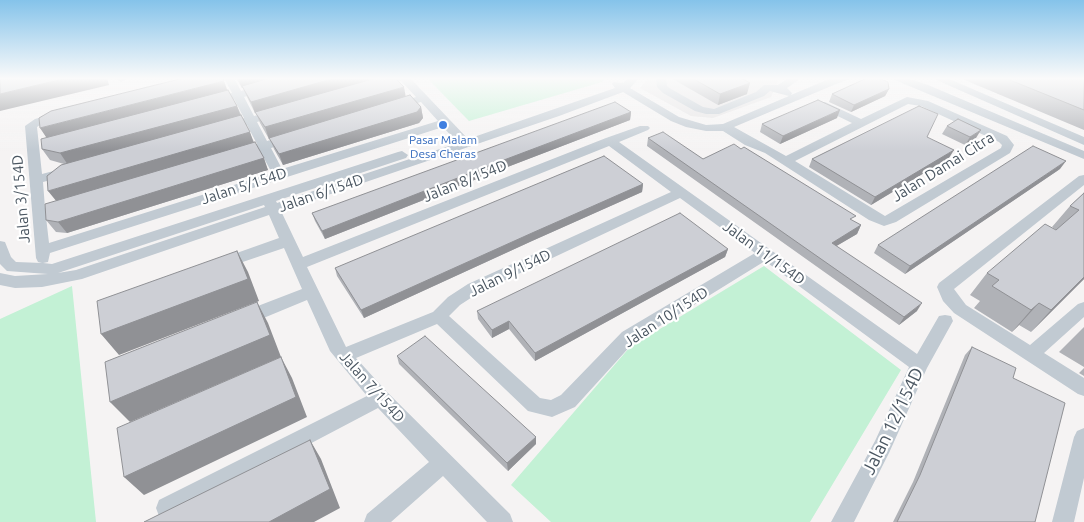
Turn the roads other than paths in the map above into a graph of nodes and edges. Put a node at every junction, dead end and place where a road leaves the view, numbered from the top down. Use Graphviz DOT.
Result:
graph roads {
  1 [pos="210,102"];
  2 [pos="241,102"];
  3 [pos="408,102"];
  4 [pos="427,102"];
  5 [pos="573,102"];
  6 [pos="586,102"];
  7 [pos="655,102"];
  8 [pos="687,102"];
  9 [pos="739,102"];
  10 [pos="784,102"];
  11 [pos="817,102"];
  12 [pos="902,102"];
  13 [pos="920,102"];
  14 [pos="958,102"];
  15 [pos="996,102"];
  16 [pos="200,105"];
  17 [pos="288,110"];
  18 [pos="382,110"];
  19 [pos="68,113"];
  20 [pos="250,120"];
  21 [pos="446,122"];
  22 [pos="860,123"];
  23 [pos="729,125"];
  24 [pos="644,128"];
  25 [pos="213,130"];
  26 [pos="1065,133"];
  27 [pos="300,135"];
  28 [pos="463,140"];
  29 [pos="610,141"];
  30 [pos="1053,142"];
  31 [pos="264,146"];
  32 [pos="1083,150"];
  33 [pos="226,157"];
  34 [pos="787,160"];
  35 [pos="73,170"];
  36 [pos="279,175"];
  37 [pos="1084,179"];
  38 [pos="36,180"];
  39 [pos="680,193"];
  40 [pos="76,203"];
  41 [pos="273,209"];
  42 [pos="39,215"];
  43 [pos="287,241"];
  44 [pos="0,246"];
  45 [pos="42,250"];
  46 [pos="765,254"];
  47 [pos="298,265"];
  48 [pos="52,269"];
  49 [pos="207,270"];
  50 [pos="77,275"];
  51 [pos="0,279"];
  52 [pos="311,292"];
  53 [pos="1083,310"];
  54 [pos="439,316"];
  55 [pos="945,321"];
  56 [pos="230,324"];
  57 [pos="1031,354"];
  58 [pos="343,356"];
  59 [pos="919,365"];
  60 [pos="1084,388"];
  61 [pos="380,398"];
  62 [pos="1084,437"];
  63 [pos="443,463"];
  64 [pos="166,508"];
  65 [pos="375,522"];
  66 [pos="501,522"];
  67 [pos="842,522"];
  68 [pos="1063,522"];
  1 -- 16 [label="street"];
  2 -- 20 [label="street"];
  3 -- 18 [label="street"];
  4 -- 21 [label="street"];
  5 -- 28 [label="street, Jalan 6/154D"];
  6 -- 28 [label="street, Jalan 6/154D"];
  7 -- 23 [label="street"];
  8 -- 9 [label="street"];
  10 -- 23 [label="street"];
  11 -- 22 [label="street"];
  12 -- 22 [label="street, Jalan Damai Citra"];
  13 -- 34 [label="street, Jalan Damai Citra"];
  14 -- 30 [label="street"];
  15 -- 26 [label="street"];
  17 -- 20 [label="street"];
  19 -- 38 [label="street, Jalan 3/154D"];
  20 -- 25 [label="street"];
  20 -- 31 [label="street"];
  21 -- 28 [label="street"];
  21 -- 36 [label="street, Jalan 5/154D"];
  22 -- 34 [label="street, Jalan Damai Citra"];
  23 -- 34 [label="street, Jalan Damai Citra"];
  24 -- 29 [label="street, Jalan 8/154D"];
  26 -- 30 [label="street"];
  26 -- 32 [label="street"];
  27 -- 31 [label="street"];
  28 -- 41 [label="street, Jalan 6/154D"];
  28 -- 41 [label="street, Jalan 6/154D"];
  29 -- 39 [label="street, Jalan 11/154D"];
  29 -- 47 [label="street, Jalan 8/154D"];
  30 -- 32 [label="street"];
  31 -- 33 [label="street"];
  31 -- 36 [label="street"];
  35 -- 38 [label="street"];
  36 -- 45 [label="street, Jalan 5/154D"];
  37 -- 57 [label="street"];
  38 -- 42 [label="street, Jalan 3/154D"];
  39 -- 46 [label="street, Jalan 11/154D"];
  39 -- 54 [label="street, Jalan 9/154D"];
  40 -- 42 [label="street"];
  41 -- 43 [label="street, Jalan 7/154D"];
  41 -- 48 [label="street, Jalan 6/154D"];
  41 -- 50 [label="street"];
  42 -- 45 [label="street, Jalan 3/154D"];
  43 -- 47 [label="street, Jalan 7/154D"];
  43 -- 49 [label="street"];
  44 -- 48 [label="street, Jalan 6/154D"];
  45 -- 48 [label="street, Jalan 3/154D"];
  46 -- 54 [label="street, Jalan 10/154D"];
  46 -- 59 [label="street, Jalan 11/154D"];
  47 -- 52 [label="street, Jalan 7/154D"];
  48 -- 50 [label="street"];
  50 -- 51 [label="street"];
  52 -- 56 [label="street"];
  52 -- 58 [label="street, Jalan 7/154D"];
  53 -- 57 [label="street"];
  54 -- 58 [label="street, Jalan 9/154D"];
  55 -- 59 [label="street, Jalan 12/154D"];
  57 -- 60 [label="street"];
  58 -- 61 [label="street, Jalan 7/154D"];
  59 -- 67 [label="street, Jalan 12/154D"];
  61 -- 63 [label="street, Jalan 7/154D"];
  61 -- 64 [label="street"];
  62 -- 68 [label="street"];
  63 -- 65 [label="street"];
  63 -- 66 [label="street, Jalan 7/154D"];
}
